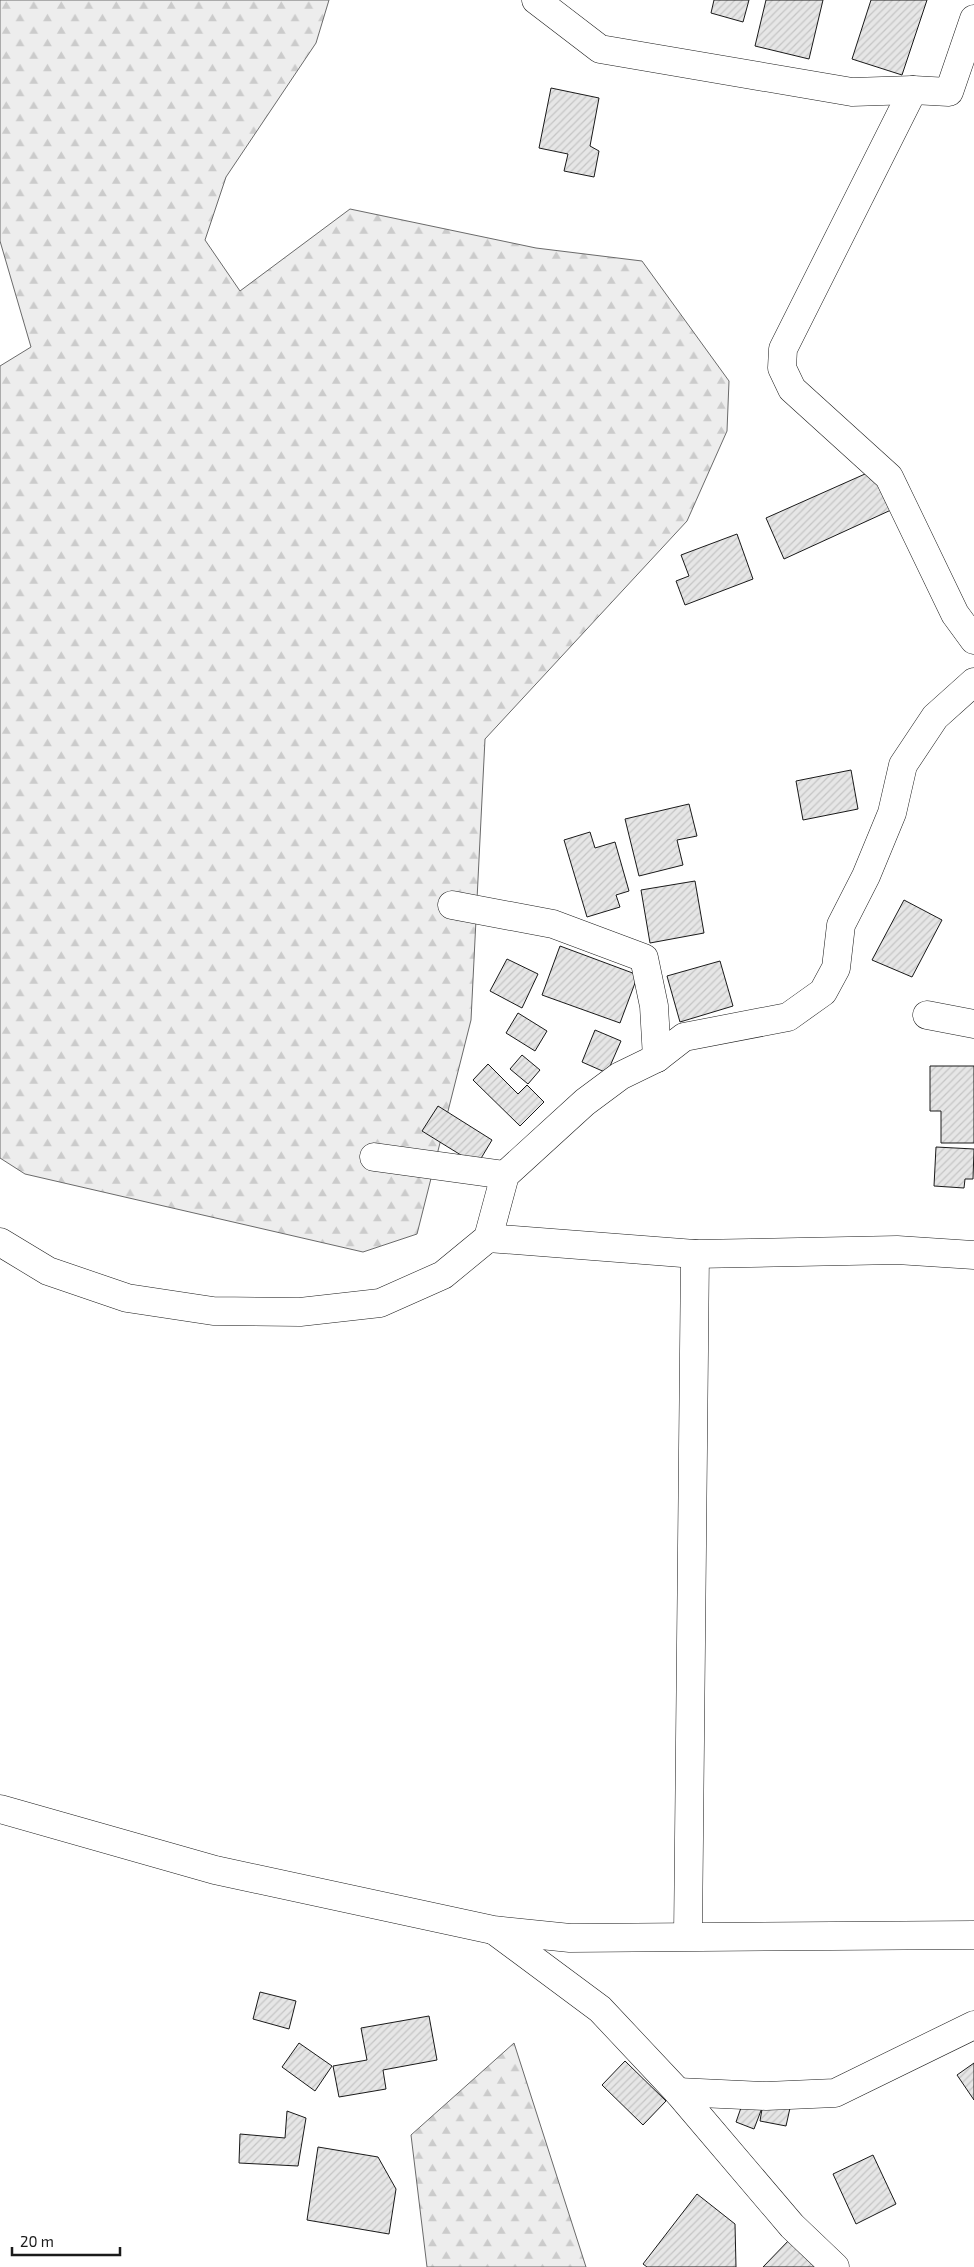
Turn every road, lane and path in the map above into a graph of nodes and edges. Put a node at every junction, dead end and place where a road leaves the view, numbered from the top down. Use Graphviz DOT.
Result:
graph roads {
  1 [pos="536,0"];
  2 [pos="974,19"];
  3 [pos="913,90"];
  4 [pos="974,640"];
  5 [pos="974,682"];
  6 [pos="452,905"];
  7 [pos="927,1015"];
  8 [pos="974,1024"];
  9 [pos="657,1058"];
  10 [pos="374,1156"];
  11 [pos="505,1175"];
  12 [pos="488,1238"];
  13 [pos="0,1242"];
  14 [pos="695,1254"];
  15 [pos="974,1255"];
  16 [pos="0,1809"];
  17 [pos="493,1930"];
  18 [pos="974,1935"];
  19 [pos="688,1936"];
  20 [pos="974,2025"];
  21 [pos="678,2092"];
  22 [pos="835,2267"];
  1 -- 3 [label="street"];
  2 -- 3 [label="street"];
  3 -- 4 [label="street"];
  5 -- 9 [label="street"];
  6 -- 9 [label="street"];
  7 -- 8 [label="street"];
  9 -- 11 [label="street"];
  10 -- 11 [label="street"];
  11 -- 12 [label="street"];
  12 -- 13 [label="street"];
  12 -- 14 [label="street"];
  14 -- 15 [label="street"];
  14 -- 19 [label="street"];
  16 -- 17 [label="street"];
  17 -- 19 [label="street"];
  17 -- 21 [label="street"];
  18 -- 19 [label="street"];
  20 -- 21 [label="street"];
  21 -- 22 [label="street"];
}
